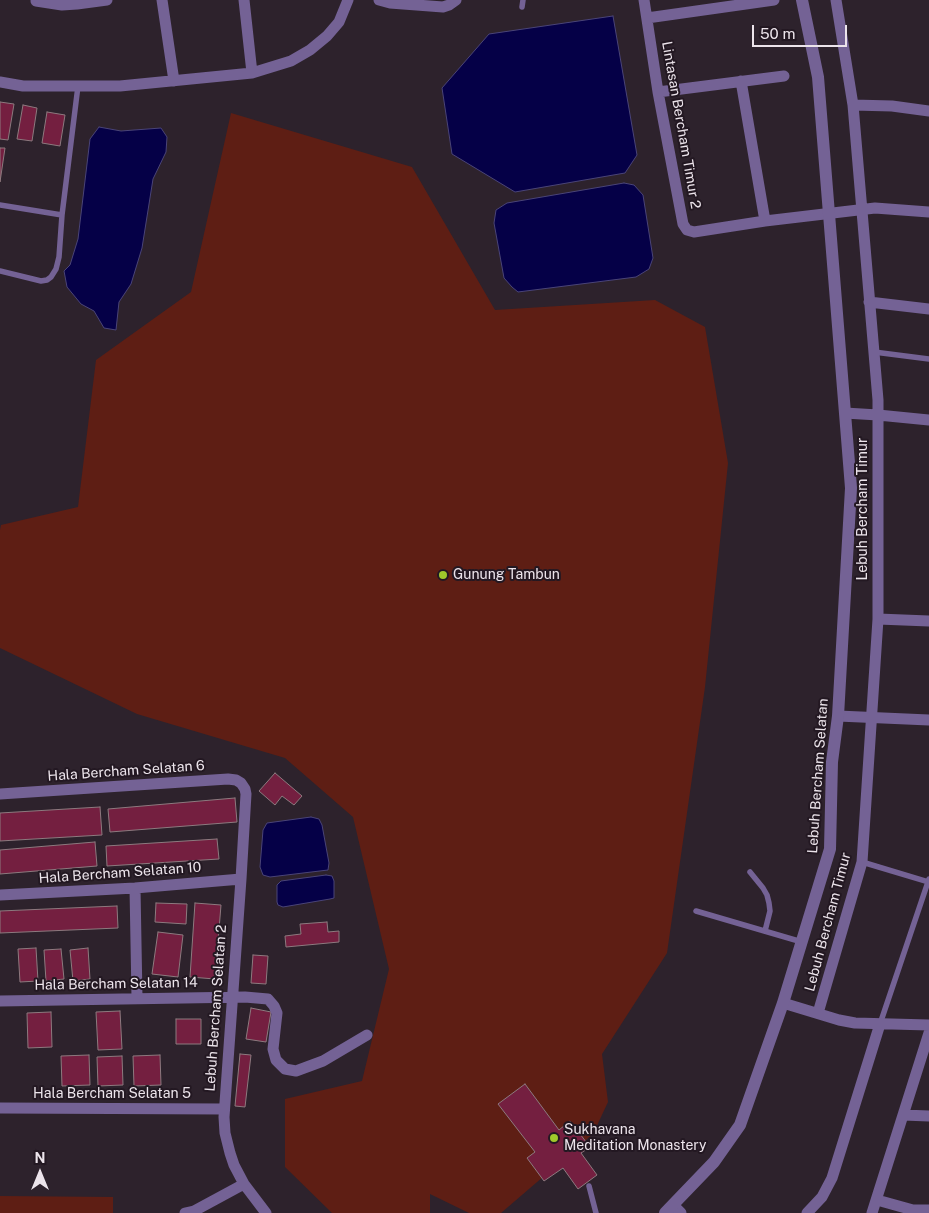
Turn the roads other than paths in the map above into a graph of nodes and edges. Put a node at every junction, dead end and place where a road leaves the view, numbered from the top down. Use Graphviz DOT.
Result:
graph roads {
  1 [pos="107,0"];
  2 [pos="162,0"];
  3 [pos="244,0"];
  4 [pos="348,0"];
  5 [pos="379,0"];
  6 [pos="456,0"];
  7 [pos="644,0"];
  8 [pos="774,0"];
  9 [pos="802,0"];
  10 [pos="836,0"];
  11 [pos="36,1"];
  12 [pos="76,2"];
  13 [pos="647,18"];
  14 [pos="252,72"];
  15 [pos="784,76"];
  16 [pos="174,81"];
  17 [pos="741,81"];
  18 [pos="0,82"];
  19 [pos="78,86"];
  20 [pos="658,92"];
  21 [pos="853,105"];
  22 [pos="929,111"];
  23 [pos="0,205"];
  24 [pos="862,210"];
  25 [pos="929,212"];
  26 [pos="830,213"];
  27 [pos="62,215"];
  28 [pos="765,221"];
  29 [pos="0,271"];
  30 [pos="869,302"];
  31 [pos="929,309"];
  32 [pos="874,352"];
  33 [pos="929,359"];
  34 [pos="845,413"];
  35 [pos="878,415"];
  36 [pos="929,420"];
  37 [pos="878,619"];
  38 [pos="929,620"];
  39 [pos="838,716"];
  40 [pos="872,716"];
  41 [pos="929,720"];
  42 [pos="0,794"];
  43 [pos="246,794"];
  44 [pos="862,862"];
  45 [pos="750,872"];
  46 [pos="241,879"];
  47 [pos="929,881"];
  48 [pos="136,888"];
  49 [pos="0,895"];
  50 [pos="696,911"];
  51 [pos="765,931"];
  52 [pos="802,942"];
  53 [pos="232,997"];
  54 [pos="137,998"];
  55 [pos="0,1002"];
  56 [pos="783,1003"];
  57 [pos="818,1013"];
  58 [pos="880,1024"];
  59 [pos="929,1025"];
  60 [pos="929,1033"];
  61 [pos="367,1035"];
  62 [pos="0,1108"];
  63 [pos="224,1109"];
  64 [pos="903,1115"];
  65 [pos="929,1116"];
  66 [pos="244,1184"];
  67 [pos="589,1186"];
  68 [pos="877,1200"];
  69 [pos="673,1210"];
  70 [pos="929,1210"];
  71 [pos="185,1213"];
  72 [pos="266,1213"];
  73 [pos="596,1213"];
  74 [pos="807,1213"];
  75 [pos="872,1213"];
  1 -- 12 [label="street"];
  2 -- 16 [label="street"];
  3 -- 14 [label="street"];
  4 -- 14 [label="street"];
  5 -- 6 [label="street"];
  7 -- 13 [label="street, Lintasan Bercham Timur 2"];
  8 -- 13 [label="street"];
  9 -- 26 [label="street"];
  10 -- 21 [label="street, Lebuh Bercham Timur"];
  11 -- 12 [label="street"];
  13 -- 20 [label="street, Lintasan Bercham Timur 2"];
  14 -- 16 [label="street"];
  15 -- 17 [label="street"];
  16 -- 19 [label="street"];
  17 -- 20 [label="street"];
  17 -- 28 [label="street"];
  18 -- 19 [label="street"];
  19 -- 27 [label="lane"];
  20 -- 28 [label="street, Lintasan Bercham Timur 2"];
  21 -- 22 [label="street"];
  21 -- 24 [label="street, Lebuh Bercham Timur"];
  23 -- 27 [label="lane"];
  24 -- 25 [label="street, Lintasan Bercham Timur 2"];
  24 -- 26 [label="street, Lintasan Bercham Timur 2"];
  24 -- 30 [label="street, Lebuh Bercham Timur"];
  26 -- 28 [label="street, Lintasan Bercham Timur 2"];
  26 -- 34 [label="street, Lebuh Bercham Selatan"];
  27 -- 29 [label="lane"];
  30 -- 31 [label="street"];
  30 -- 32 [label="street, Lebuh Bercham Timur"];
  32 -- 33 [label="lane"];
  32 -- 35 [label="street, Lebuh Bercham Timur"];
  34 -- 35 [label="street"];
  34 -- 39 [label="street, Lebuh Bercham Selatan"];
  35 -- 36 [label="street"];
  35 -- 37 [label="street, Lebuh Bercham Timur"];
  37 -- 38 [label="street"];
  37 -- 40 [label="street, Lebuh Bercham Timur"];
  39 -- 40 [label="street"];
  39 -- 52 [label="street, Lebuh Bercham Selatan"];
  40 -- 41 [label="street"];
  40 -- 44 [label="street, Lebuh Bercham Timur"];
  42 -- 43 [label="street, Hala Bercham Selatan 6"];
  43 -- 46 [label="street, Lebuh Bercham Selatan 2"];
  44 -- 47 [label="lane"];
  44 -- 57 [label="street, Lebuh Bercham Timur"];
  45 -- 51 [label="lane"];
  46 -- 48 [label="street, Hala Bercham Selatan 10"];
  46 -- 53 [label="street, Lebuh Bercham Selatan 2"];
  47 -- 58 [label="lane"];
  48 -- 49 [label="street, Hala Bercham Selatan 10"];
  48 -- 54 [label="street"];
  50 -- 51 [label="lane"];
  51 -- 52 [label="lane"];
  52 -- 56 [label="street, Lebuh Bercham Selatan"];
  53 -- 54 [label="street, Hala Bercham Selatan 14"];
  53 -- 61 [label="street, Hala Bercham Selatan 14"];
  53 -- 63 [label="street, Lebuh Bercham Selatan 2"];
  54 -- 55 [label="street, Hala Bercham Selatan 14"];
  56 -- 57 [label="street"];
  56 -- 69 [label="street, Lebuh Bercham Selatan"];
  57 -- 58 [label="street"];
  58 -- 59 [label="street"];
  58 -- 74 [label="street"];
  60 -- 64 [label="street"];
  62 -- 63 [label="street, Hala Bercham Selatan 5"];
  63 -- 66 [label="street, Lebuh Bercham Selatan 2"];
  64 -- 65 [label="street"];
  64 -- 68 [label="street"];
  66 -- 71 [label="street"];
  66 -- 72 [label="street, Lebuh Bercham Selatan 2"];
  67 -- 73 [label="lane"];
  68 -- 70 [label="street"];
  68 -- 75 [label="street"];
}
